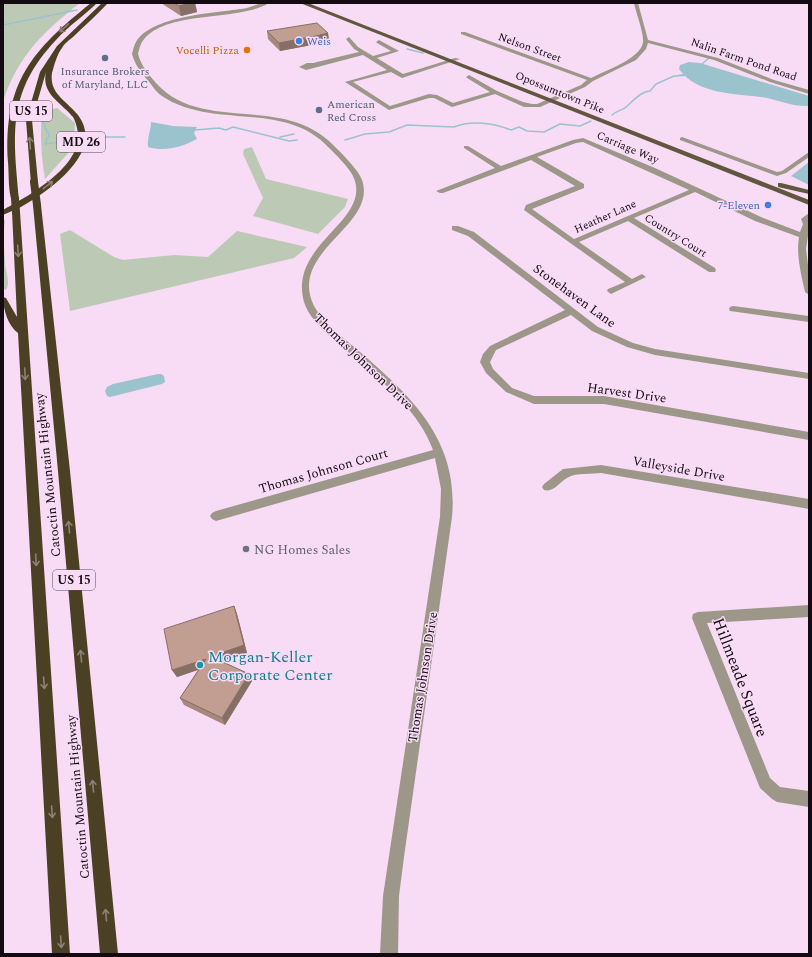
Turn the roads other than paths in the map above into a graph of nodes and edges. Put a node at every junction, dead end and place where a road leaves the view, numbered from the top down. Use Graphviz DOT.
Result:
graph roads {
  1 [pos="94,3"];
  2 [pos="105,3"];
  3 [pos="267,3"];
  4 [pos="303,3"];
  5 [pos="312,3"];
  6 [pos="636,3"];
  7 [pos="463,33"];
  8 [pos="349,39"];
  9 [pos="646,41"];
  10 [pos="379,42"];
  11 [pos="59,47"];
  12 [pos="364,53"];
  13 [pos="372,58"];
  14 [pos="455,60"];
  15 [pos="313,65"];
  16 [pos="392,70"];
  17 [pos="469,77"];
  18 [pos="591,80"];
  19 [pos="495,92"];
  20 [pos="809,92"];
  21 [pos="554,99"];
  22 [pos="14,104"];
  23 [pos="3,130"];
  24 [pos="682,140"];
  25 [pos="466,147"];
  26 [pos="809,154"];
  27 [pos="531,157"];
  28 [pos="500,168"];
  29 [pos="767,181"];
  30 [pos="440,190"];
  31 [pos="694,190"];
  32 [pos="809,192"];
  33 [pos="809,198"];
  34 [pos="809,203"];
  35 [pos="3,213"];
  36 [pos="809,215"];
  37 [pos="628,218"];
  38 [pos="808,224"];
  39 [pos="455,228"];
  40 [pos="802,235"];
  41 [pos="573,242"];
  42 [pos="712,270"];
  43 [pos="642,277"];
  44 [pos="631,282"];
  45 [pos="611,291"];
  46 [pos="809,292"];
  47 [pos="3,300"];
  48 [pos="733,309"];
  49 [pos="571,310"];
  50 [pos="809,319"];
  51 [pos="23,336"];
  52 [pos="809,376"];
  53 [pos="809,436"];
  54 [pos="438,453"];
  55 [pos="548,487"];
  56 [pos="809,504"];
  57 [pos="216,516"];
  58 [pos="809,611"];
  59 [pos="809,799"];
  60 [pos="61,954"];
  61 [pos="109,954"];
  62 [pos="389,954"];
  1 -- 22 [label="highway, US 15, one-way"];
  2 -- 11 [label="highway, US 15"];
  3 -- 54 [label="street, Thomas Johnson Drive"];
  4 -- 14 [label="main road, Opossumtown Pike"];
  5 -- 14 [label="main road, Opossumtown Pike"];
  6 -- 9 [label="street"];
  7 -- 18 [label="street, Nelson Street"];
  8 -- 12 [label="street"];
  9 -- 18 [label="street"];
  9 -- 20 [label="street, Nalin Farm Pond Road"];
  10 -- 13 [label="street"];
  35 -- 11 [label="highway, MD 26, one-way"];
  61 -- 11 [label="highway, Catoctin Mountain Highway / US 15, one-way, bridge"];
  12 -- 13 [label="street"];
  12 -- 15 [label="street"];
  13 -- 16 [label="street"];
  14 -- 16 [label="street"];
  14 -- 21 [label="main road, Opossumtown Pike"];
  16 -- 19 [label="street"];
  17 -- 19 [label="street"];
  18 -- 21 [label="street"];
  19 -- 21 [label="street"];
  21 -- 29 [label="main road, Opossumtown Pike"];
  21 -- 34 [label="main road, Opossumtown Pike"];
  22 -- 23 [label="highway"];
  22 -- 51 [label="highway, Catoctin Mountain Highway / US 15, one-way, bridge"];
  24 -- 26 [label="street"];
  25 -- 28 [label="street"];
  27 -- 28 [label="street, Carriage Way"];
  27 -- 31 [label="street, Carriage Way"];
  27 -- 41 [label="street, Heather Lane"];
  28 -- 30 [label="street, Carriage Way"];
  29 -- 32 [label="main road"];
  29 -- 33 [label="main road, Opossumtown Pike"];
  31 -- 37 [label="street, Heather Lane"];
  31 -- 40 [label="street, Carriage Way"];
  36 -- 38 [label="street"];
  37 -- 41 [label="street, Heather Lane"];
  37 -- 42 [label="street, Country Court"];
  38 -- 40 [label="street"];
  39 -- 49 [label="street, Stonehaven Lane"];
  40 -- 46 [label="street"];
  41 -- 44 [label="street"];
  43 -- 44 [label="street"];
  44 -- 45 [label="street"];
  47 -- 51 [label="highway"];
  48 -- 50 [label="street"];
  49 -- 52 [label="street, Stonehaven Lane"];
  49 -- 53 [label="street, Harvest Drive"];
  51 -- 60 [label="highway, Catoctin Mountain Highway / US 15, one-way"];
  54 -- 57 [label="street, Thomas Johnson Court"];
  54 -- 62 [label="street, Thomas Johnson Drive"];
  55 -- 56 [label="street, Valleyside Drive"];
  58 -- 59 [label="street, Hillmeade Square"];
}
